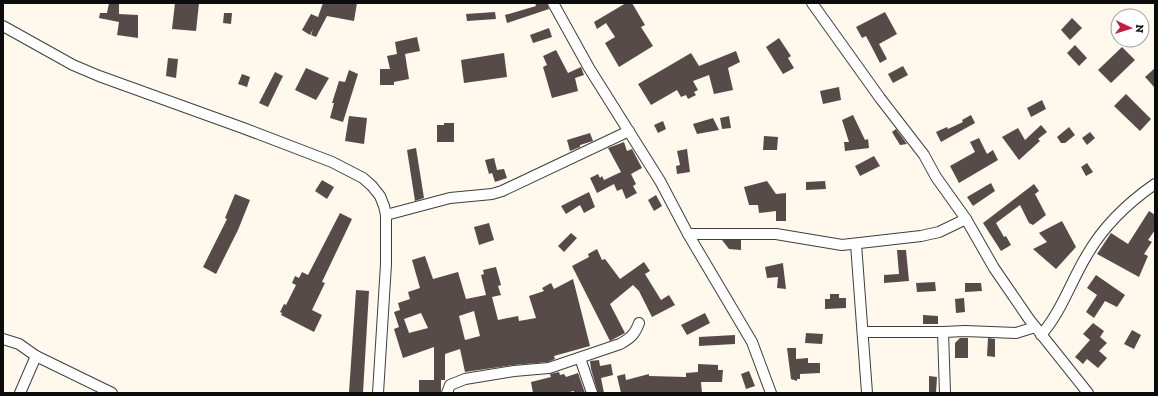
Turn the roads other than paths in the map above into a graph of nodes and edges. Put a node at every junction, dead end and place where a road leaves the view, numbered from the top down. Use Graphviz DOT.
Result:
graph roads {
  1 [pos="553,3"];
  2 [pos="812,3"];
  3 [pos="3,26"];
  4 [pos="629,131"];
  5 [pos="1155,184"];
  6 [pos="386,215"];
  7 [pos="966,220"];
  8 [pos="688,234"];
  9 [pos="856,244"];
  10 [pos="639,323"];
  11 [pos="1038,331"];
  12 [pos="864,332"];
  13 [pos="943,332"];
  14 [pos="3,339"];
  15 [pos="36,356"];
  16 [pos="580,358"];
  17 [pos="20,393"];
  18 [pos="112,393"];
  19 [pos="378,393"];
  20 [pos="447,393"];
  21 [pos="592,393"];
  22 [pos="771,393"];
  23 [pos="867,393"];
  24 [pos="945,393"];
  25 [pos="1088,393"];
  1 -- 4 [label="street"];
  2 -- 7 [label="street"];
  3 -- 6 [label="street"];
  4 -- 6 [label="street"];
  4 -- 8 [label="street"];
  5 -- 11 [label="street"];
  6 -- 19 [label="street"];
  7 -- 9 [label="street"];
  7 -- 11 [label="street"];
  8 -- 9 [label="street"];
  8 -- 22 [label="street"];
  9 -- 12 [label="street"];
  10 -- 16 [label="street"];
  11 -- 13 [label="street"];
  11 -- 25 [label="street"];
  12 -- 13 [label="street"];
  12 -- 23 [label="street"];
  13 -- 24 [label="street"];
  14 -- 15 [label="street"];
  15 -- 17 [label="street"];
  15 -- 18 [label="street"];
  16 -- 20 [label="street"];
  16 -- 21 [label="street"];
}
